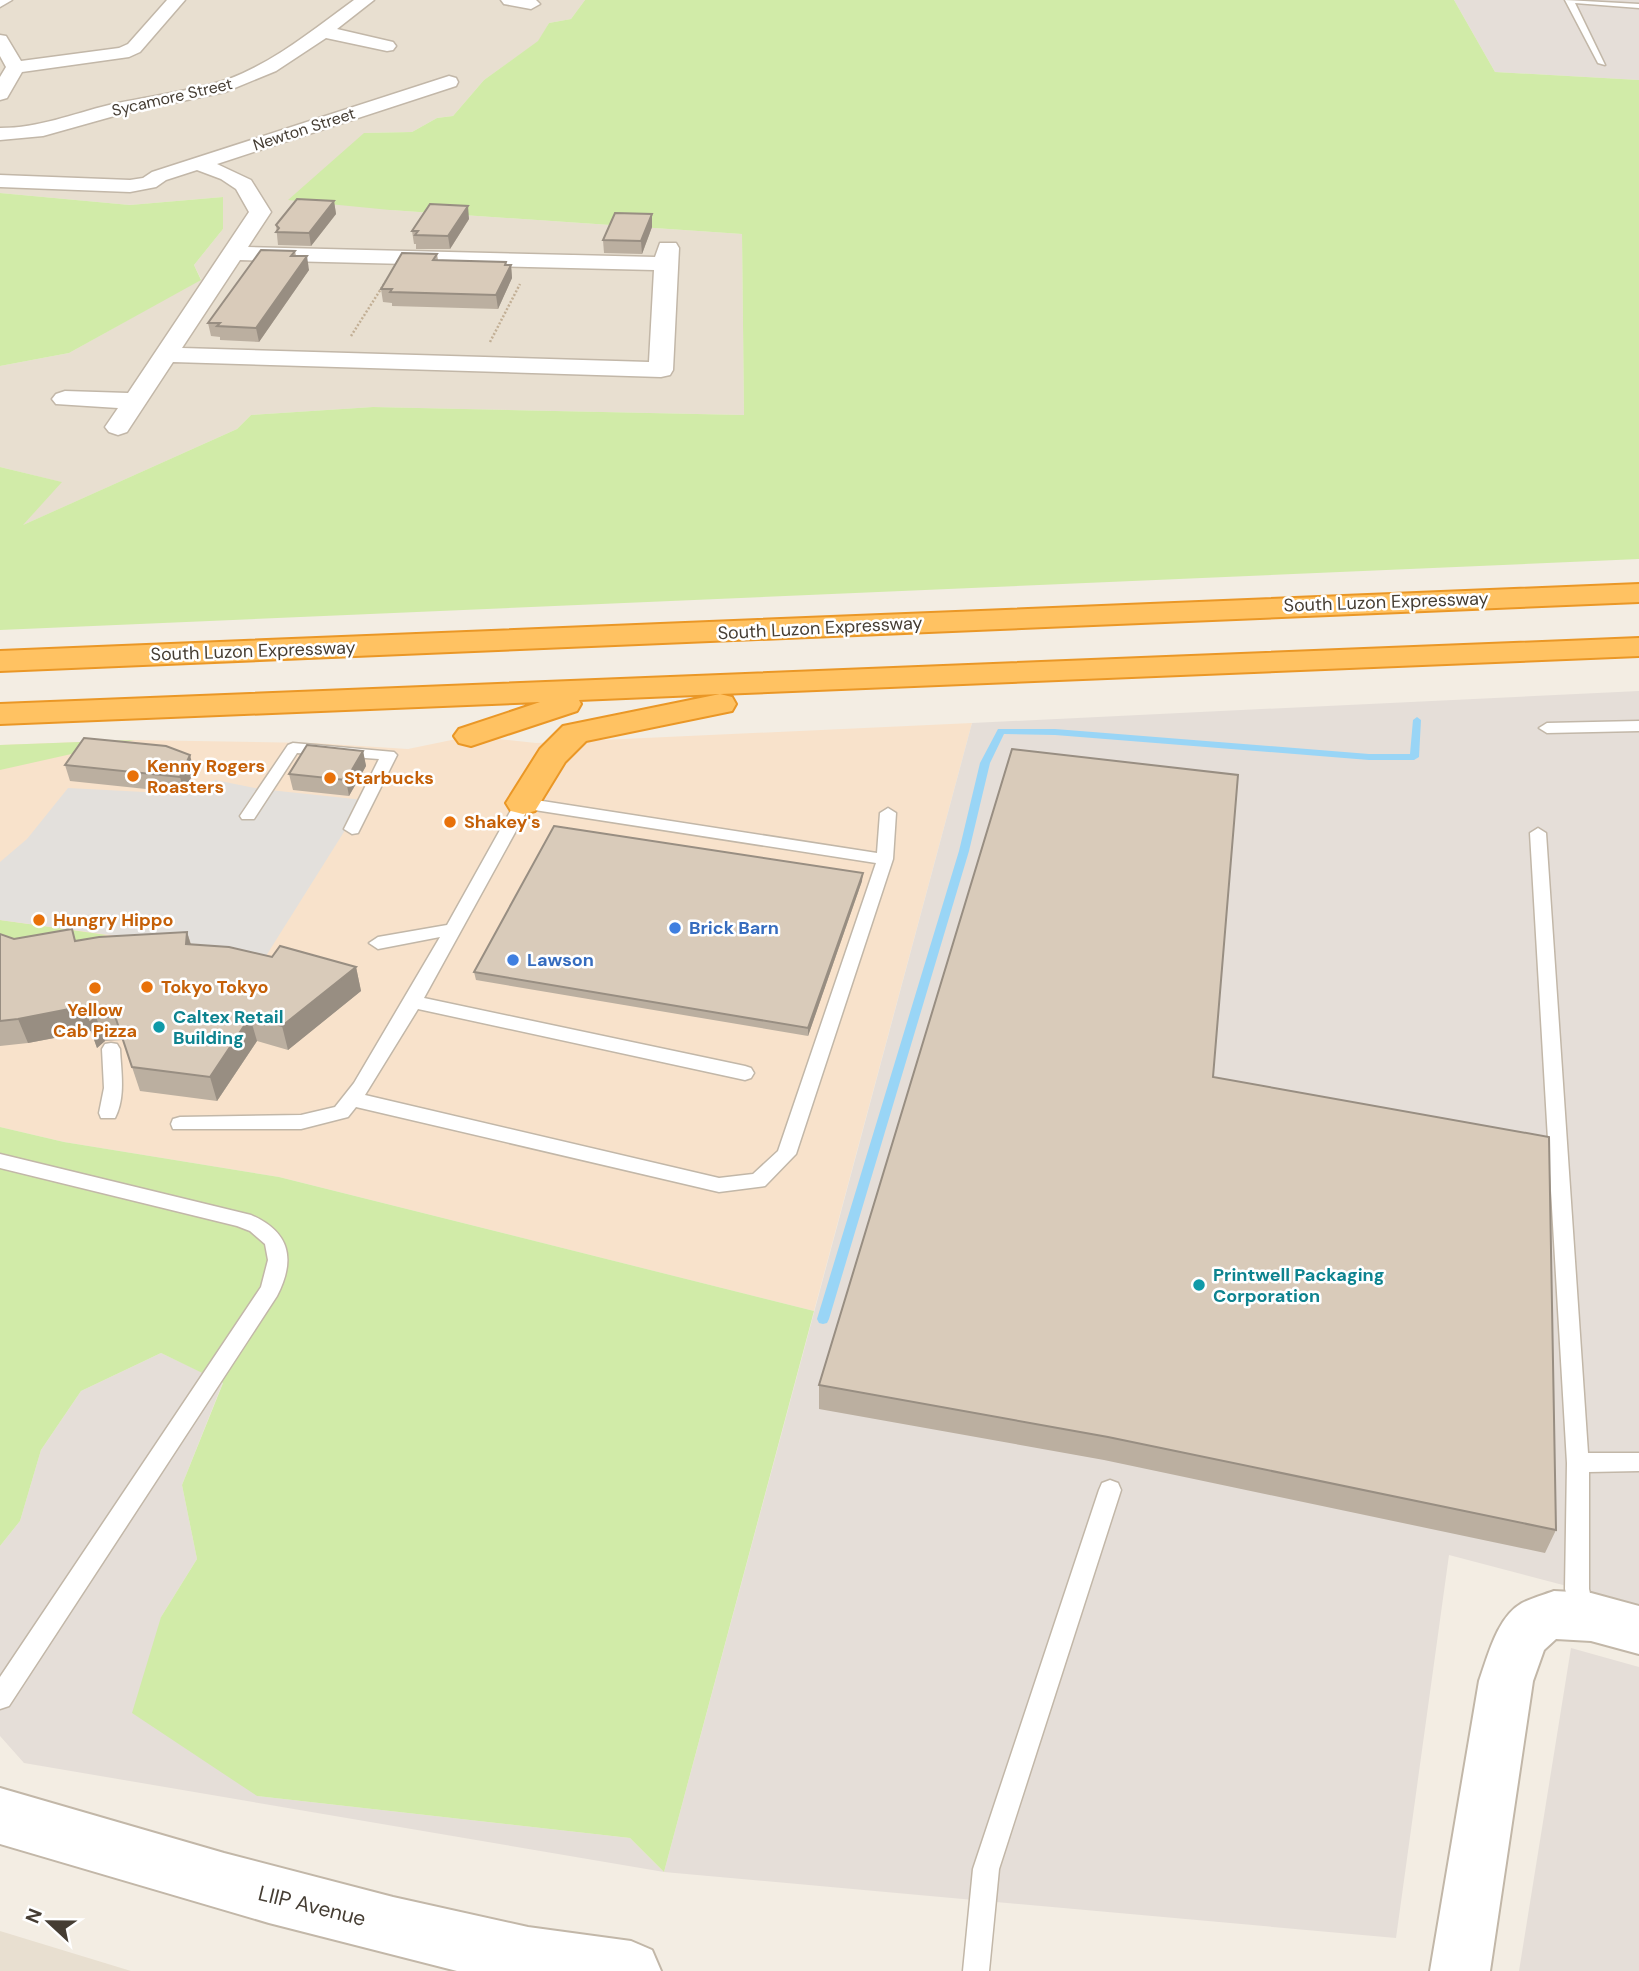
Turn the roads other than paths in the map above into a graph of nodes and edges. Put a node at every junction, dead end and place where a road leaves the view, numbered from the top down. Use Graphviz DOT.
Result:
graph roads {
  1 [pos="176,0"];
  2 [pos="365,0"];
  3 [pos="510,0"];
  4 [pos="1569,0"];
  5 [pos="531,4"];
  6 [pos="1639,6"];
  7 [pos="321,32"];
  8 [pos="0,40"];
  9 [pos="387,46"];
  10 [pos="1602,63"];
  11 [pos="15,67"];
  12 [pos="449,82"];
  13 [pos="0,94"];
  14 [pos="0,134"];
  15 [pos="199,164"];
  16 [pos="0,181"];
  17 [pos="234,253"];
  18 [pos="166,355"];
  19 [pos="65,399"];
  20 [pos="135,401"];
  21 [pos="118,427"];
  22 [pos="1639,593"];
  23 [pos="1639,647"];
  24 [pos="0,661"];
  25 [pos="844,679"];
  26 [pos="608,690"];
  27 [pos="0,714"];
  28 [pos="1639,726"];
  29 [pos="1547,728"];
  30 [pos="471,736"];
  31 [pos="523,803"];
  32 [pos="888,813"];
  33 [pos="248,816"];
  34 [pos="352,829"];
  35 [pos="1538,833"];
  36 [pos="885,859"];
  37 [pos="455,929"];
  38 [pos="378,943"];
  39 [pos="413,1003"];
  40 [pos="111,1049"];
  41 [pos="745,1073"];
  42 [pos="352,1099"];
  43 [pos="108,1113"];
  44 [pos="180,1124"];
  45 [pos="0,1161"];
  46 [pos="1639,1462"];
  47 [pos="1578,1463"];
  48 [pos="1110,1490"];
  49 [pos="1583,1615"];
  50 [pos="1639,1630"];
  51 [pos="0,1698"];
  52 [pos="0,1816"];
  53 [pos="631,1971"];
  54 [pos="976,1971"];
  55 [pos="1460,1971"];
  1 -- 11 [label="street"];
  2 -- 7 [label="street, Sycamore Street"];
  3 -- 5 [label="street"];
  4 -- 6 [label="lane"];
  4 -- 10 [label="lane"];
  7 -- 9 [label="street"];
  7 -- 14 [label="street, Sycamore Street"];
  8 -- 11 [label="street"];
  11 -- 13 [label="street"];
  12 -- 15 [label="street, Newton Street"];
  15 -- 16 [label="street, Newton Street"];
  15 -- 17 [label="street"];
  17 -- 18 [label="street"];
  17 -- 18 [label="street"];
  18 -- 20 [label="street"];
  19 -- 20 [label="street"];
  20 -- 21 [label="street"];
  22 -- 24 [label="highway, South Luzon Expressway"];
  23 -- 25 [label="highway"];
  25 -- 26 [label="highway"];
  25 -- 31 [label="highway"];
  26 -- 27 [label="highway"];
  26 -- 30 [label="highway"];
  28 -- 29 [label="lane"];
  31 -- 36 [label="lane"];
  31 -- 37 [label="lane"];
  32 -- 36 [label="lane"];
  33 -- 34 [label="lane"];
  35 -- 47 [label="lane"];
  36 -- 42 [label="lane"];
  37 -- 38 [label="lane"];
  37 -- 39 [label="lane"];
  39 -- 41 [label="lane"];
  39 -- 42 [label="lane"];
  40 -- 43 [label="lane"];
  42 -- 44 [label="lane"];
  45 -- 51 [label="lane"];
  46 -- 47 [label="lane"];
  47 -- 49 [label="lane"];
  48 -- 54 [label="lane"];
  49 -- 50 [label="street"];
  49 -- 55 [label="street"];
  52 -- 53 [label="street, LIIP Avenue"];
}
